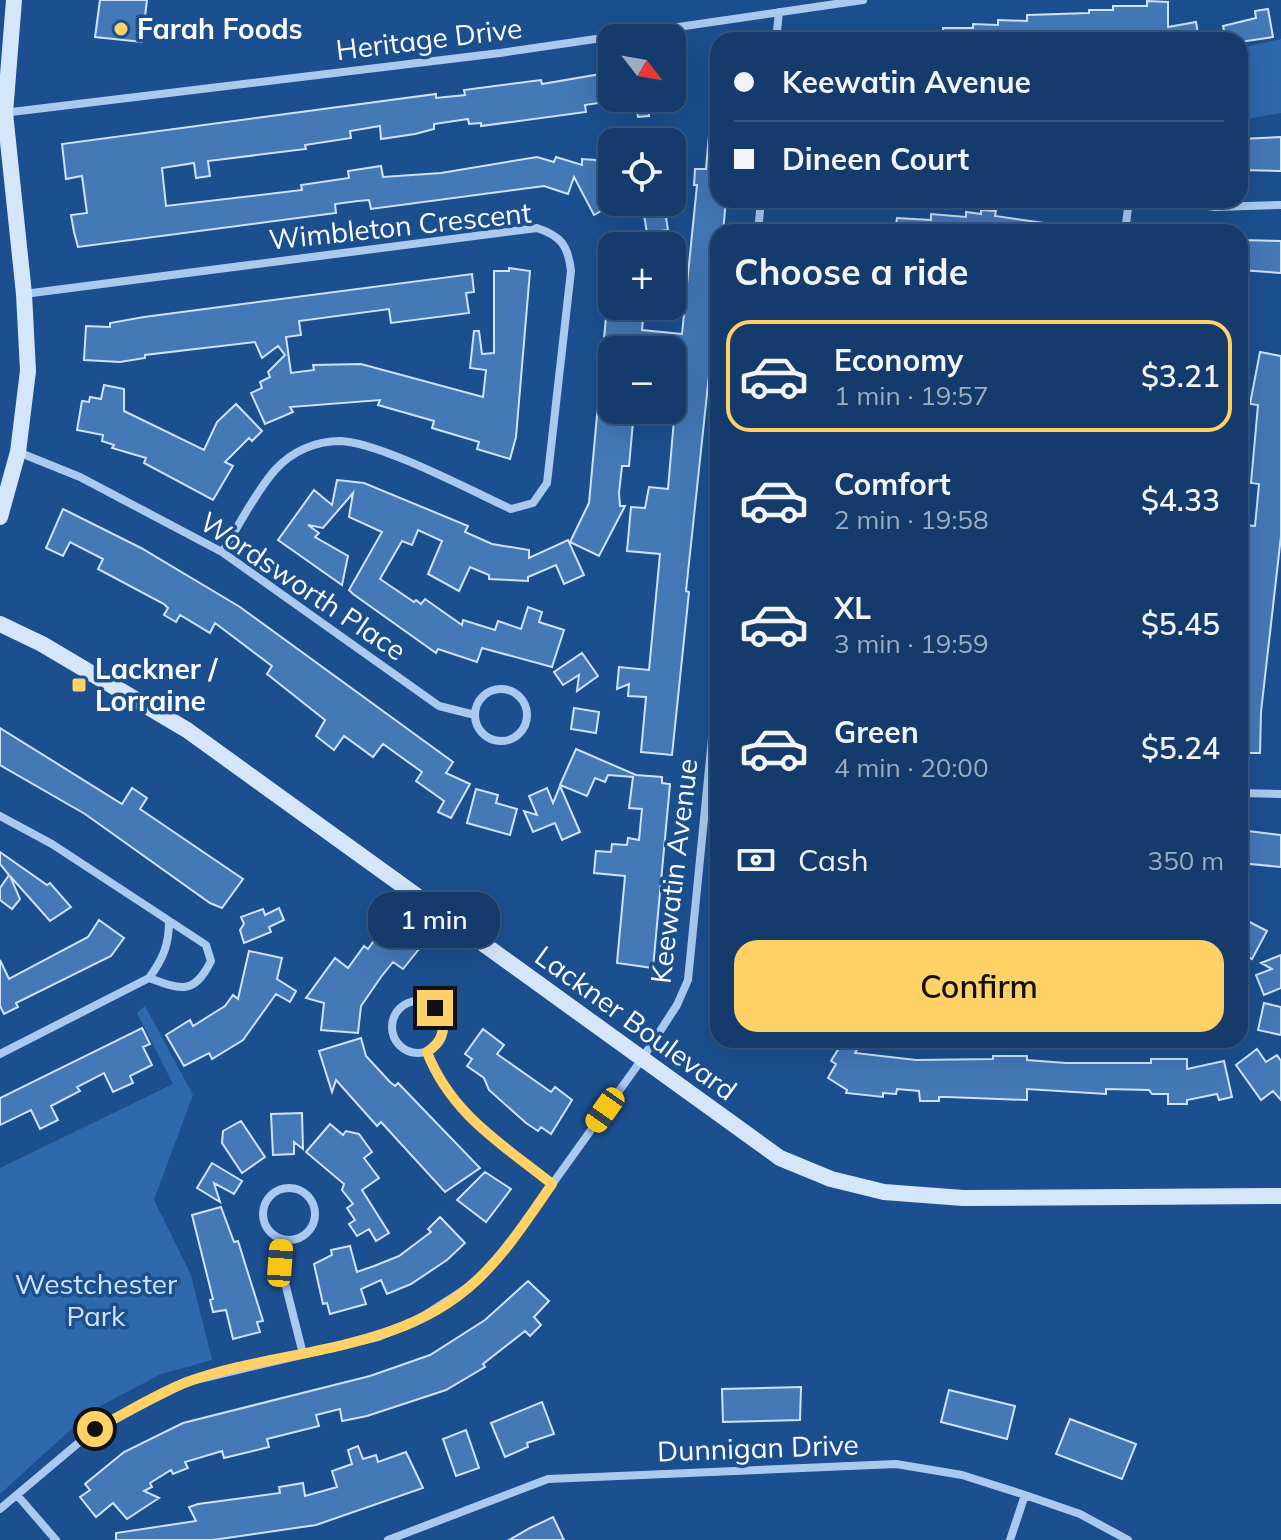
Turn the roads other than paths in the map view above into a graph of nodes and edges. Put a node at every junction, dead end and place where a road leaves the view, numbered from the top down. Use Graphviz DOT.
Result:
graph roads {
  1 [pos="14,0"];
  2 [pos="863,0"];
  3 [pos="779,12"];
  4 [pos="777,32"];
  5 [pos="2,113"];
  6 [pos="1281,205"];
  7 [pos="1248,206"];
  8 [pos="24,294"];
  9 [pos="18,452"];
  10 [pos="0,517"];
  11 [pos="222,552"];
  12 [pos="0,624"];
  13 [pos="475,715"];
  14 [pos="1248,793"];
  15 [pos="1281,794"];
  16 [pos="710,801"];
  17 [pos="0,816"];
  18 [pos="169,921"];
  19 [pos="149,978"];
  20 [pos="427,1052"];
  21 [pos="0,1054"];
  22 [pos="642,1059"];
  23 [pos="552,1184"];
  24 [pos="1281,1196"];
  25 [pos="282,1239"];
  26 [pos="303,1354"];
  27 [pos="17,1495"];
  28 [pos="1025,1495"];
  29 [pos="0,1509"];
  30 [pos="401,1538"];
  31 [pos="56,1540"];
  32 [pos="388,1540"];
  33 [pos="1010,1540"];
  34 [pos="1128,1540"];
  1 -- 5 [label="main road"];
  2 -- 3 [label="street, Heritage Drive"];
  3 -- 4 [label="street"];
  3 -- 5 [label="street, Heritage Drive"];
  5 -- 8 [label="main road"];
  6 -- 7 [label="street"];
  8 -- 9 [label="main road"];
  8 -- 11 [label="street, Wimbleton Crescent"];
  9 -- 10 [label="main road"];
  9 -- 11 [label="street, Wordsworth Place"];
  11 -- 13 [label="street, Wordsworth Place"];
  12 -- 22 [label="main road, Lackner Boulevard"];
  13 -- 13 [label="street, Wordsworth Place"];
  14 -- 15 [label="street"];
  16 -- 22 [label="street, Keewatin Avenue"];
  17 -- 18 [label="street"];
  18 -- 19 [label="street"];
  18 -- 19 [label="street"];
  19 -- 21 [label="street"];
  20 -- 20 [label="street"];
  20 -- 23 [label="street"];
  22 -- 23 [label="street, Keewatin Avenue"];
  22 -- 24 [label="main road, Lackner Boulevard"];
  23 -- 26 [label="street, Keewatin Avenue"];
  25 -- 25 [label="street"];
  25 -- 26 [label="street"];
  26 -- 27 [label="street, Keewatin Avenue"];
  27 -- 29 [label="street, Keewatin Avenue"];
  27 -- 31 [label="street"];
  28 -- 30 [label="street, Dunnigan Drive"];
  28 -- 33 [label="street"];
  28 -- 34 [label="street, Dunnigan Drive"];
  30 -- 32 [label="street, Dunnigan Drive"];
}
